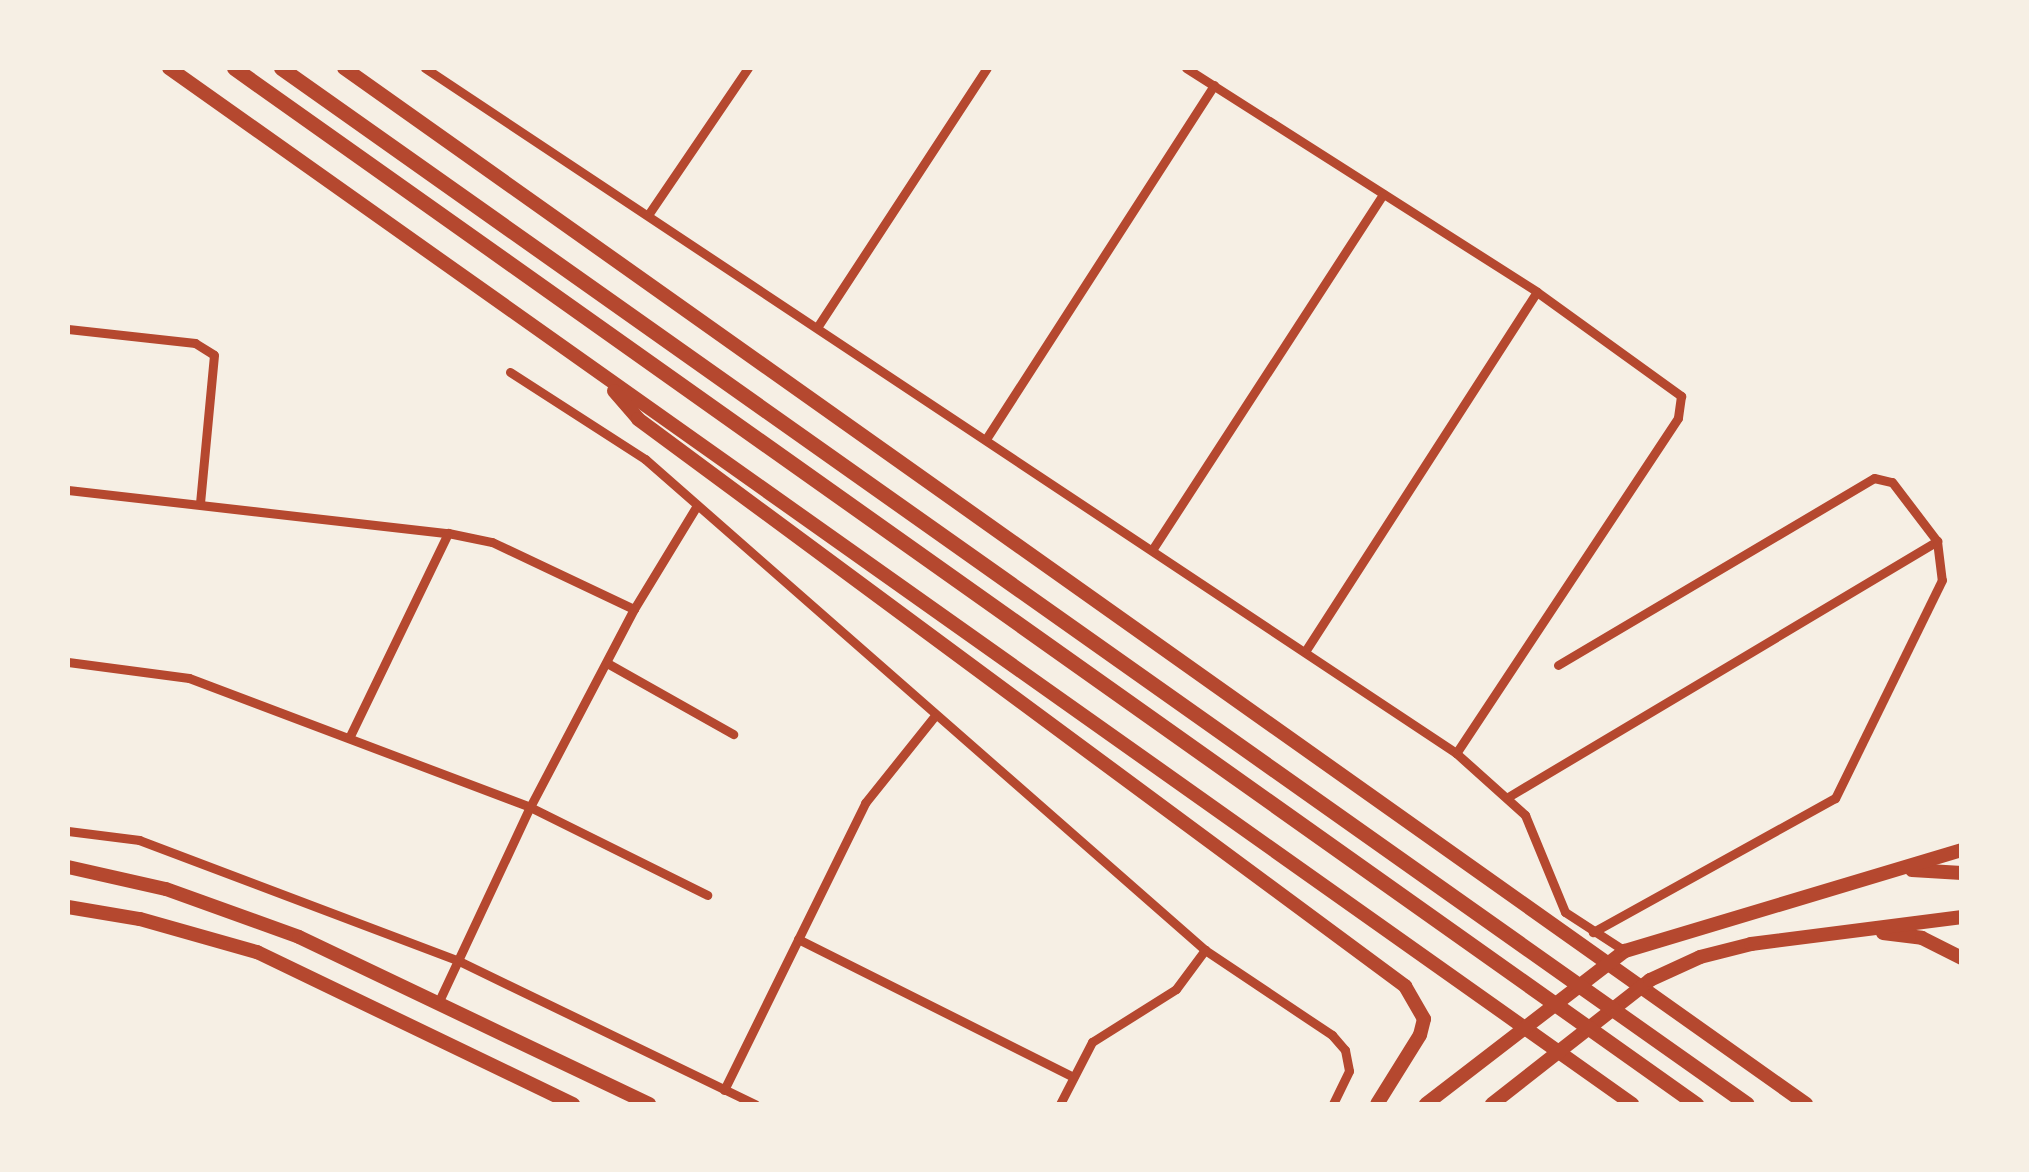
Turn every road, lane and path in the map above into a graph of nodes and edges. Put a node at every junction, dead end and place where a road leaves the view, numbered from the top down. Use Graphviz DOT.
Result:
graph roads {
  1 [pos="169,68"];
  2 [pos="234,68"];
  3 [pos="280,68"];
  4 [pos="344,68"];
  5 [pos="425,68"];
  6 [pos="748,68"];
  7 [pos="987,68"];
  8 [pos="1186,68"];
  9 [pos="1214,86"];
  10 [pos="1383,194"];
  11 [pos="648,215"];
  12 [pos="1536,292"];
  13 [pos="818,326"];
  14 [pos="68,329"];
  15 [pos="510,372"];
  16 [pos="600,375"];
  17 [pos="986,439"];
  18 [pos="68,490"];
  19 [pos="200,504"];
  20 [pos="696,507"];
  21 [pos="448,533"];
  22 [pos="1938,541"];
  23 [pos="1154,547"];
  24 [pos="634,609"];
  25 [pos="1306,650"];
  26 [pos="68,662"];
  27 [pos="607,663"];
  28 [pos="1558,665"];
  29 [pos="934,716"];
  30 [pos="733,734"];
  31 [pos="349,738"];
  32 [pos="1456,753"];
  33 [pos="1508,797"];
  34 [pos="530,807"];
  35 [pos="68,831"];
  36 [pos="1962,850"];
  37 [pos="68,866"];
  38 [pos="1878,872"];
  39 [pos="1962,872"];
  40 [pos="706,894"];
  41 [pos="68,907"];
  42 [pos="1962,917"];
  43 [pos="1858,930"];
  44 [pos="1593,932"];
  45 [pos="798,940"];
  46 [pos="1205,950"];
  47 [pos="1625,951"];
  48 [pos="1962,958"];
  49 [pos="459,961"];
  50 [pos="439,1002"];
  51 [pos="1073,1077"];
  52 [pos="724,1090"];
  53 [pos="572,1104"];
  54 [pos="649,1104"];
  55 [pos="755,1104"];
  56 [pos="1060,1104"];
  57 [pos="1332,1104"];
  58 [pos="1376,1104"];
  59 [pos="1426,1104"];
  60 [pos="1492,1104"];
  61 [pos="1632,1104"];
  62 [pos="1696,1104"];
  63 [pos="1747,1104"];
  64 [pos="1806,1104"];
  1 -- 16 [label="main road"];
  2 -- 62 [label="highway"];
  3 -- 63 [label="highway"];
  4 -- 64 [label="main road"];
  5 -- 11 [label="street"];
  6 -- 11 [label="street"];
  7 -- 13 [label="street"];
  8 -- 9 [label="street"];
  9 -- 10 [label="street"];
  9 -- 17 [label="street"];
  10 -- 12 [label="street"];
  10 -- 23 [label="street"];
  11 -- 13 [label="street"];
  12 -- 25 [label="street"];
  12 -- 32 [label="street"];
  13 -- 17 [label="street"];
  14 -- 19 [label="street"];
  15 -- 20 [label="street"];
  16 -- 58 [label="main road"];
  16 -- 61 [label="main road"];
  17 -- 23 [label="street"];
  18 -- 19 [label="street"];
  19 -- 21 [label="street"];
  20 -- 24 [label="street"];
  20 -- 29 [label="street"];
  21 -- 24 [label="street"];
  21 -- 31 [label="street"];
  22 -- 28 [label="street"];
  22 -- 33 [label="street"];
  22 -- 44 [label="street"];
  23 -- 25 [label="street"];
  24 -- 27 [label="street"];
  25 -- 32 [label="street"];
  26 -- 31 [label="street"];
  27 -- 30 [label="street"];
  27 -- 34 [label="street"];
  29 -- 45 [label="street"];
  29 -- 46 [label="street"];
  31 -- 34 [label="street"];
  32 -- 33 [label="street"];
  33 -- 44 [label="street"];
  34 -- 40 [label="street"];
  34 -- 49 [label="street"];
  35 -- 49 [label="street"];
  36 -- 38 [label="main road"];
  37 -- 50 [label="main road"];
  38 -- 39 [label="main road"];
  38 -- 47 [label="main road"];
  41 -- 53 [label="main road"];
  42 -- 43 [label="main road"];
  43 -- 48 [label="main road"];
  43 -- 60 [label="main road"];
  44 -- 47 [label="street"];
  45 -- 51 [label="street"];
  45 -- 52 [label="street"];
  46 -- 51 [label="street"];
  46 -- 57 [label="street"];
  47 -- 59 [label="main road"];
  49 -- 50 [label="street"];
  49 -- 52 [label="street"];
  50 -- 54 [label="main road"];
  51 -- 56 [label="street"];
  52 -- 55 [label="street"];
}
